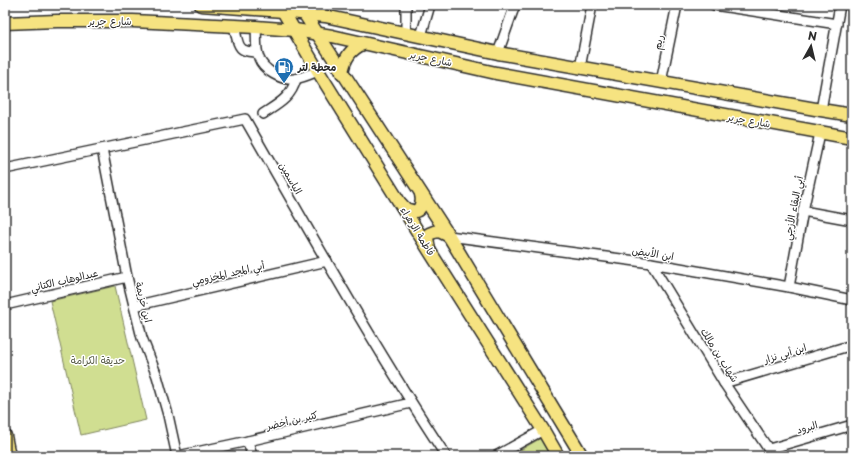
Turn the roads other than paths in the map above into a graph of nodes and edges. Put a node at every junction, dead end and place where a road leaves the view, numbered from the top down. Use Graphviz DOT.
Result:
graph roads {
  1 [pos="201,5"];
  2 [pos="406,5"];
  3 [pos="430,5"];
  4 [pos="515,5"];
  5 [pos="592,5"];
  6 [pos="677,5"];
  7 [pos="714,5"];
  8 [pos="840,5"];
  9 [pos="227,6"];
  10 [pos="282,8"];
  11 [pos="268,9"];
  12 [pos="302,9"];
  13 [pos="767,9"];
  14 [pos="339,19"];
  15 [pos="5,23"];
  16 [pos="837,24"];
  17 [pos="234,26"];
  18 [pos="260,27"];
  19 [pos="295,30"];
  20 [pos="317,34"];
  21 [pos="406,34"];
  22 [pos="420,36"];
  23 [pos="327,40"];
  24 [pos="363,44"];
  25 [pos="307,51"];
  26 [pos="257,52"];
  27 [pos="498,53"];
  28 [pos="580,68"];
  29 [pos="318,71"];
  30 [pos="342,73"];
  31 [pos="296,79"];
  32 [pos="661,82"];
  33 [pos="821,110"];
  34 [pos="263,114"];
  35 [pos="852,115"];
  36 [pos="820,133"];
  37 [pos="852,138"];
  38 [pos="102,149"];
  39 [pos="5,169"];
  40 [pos="422,194"];
  41 [pos="400,203"];
  42 [pos="803,211"];
  43 [pos="852,220"];
  44 [pos="449,236"];
  45 [pos="429,250"];
  46 [pos="327,262"];
  47 [pos="651,263"];
  48 [pos="127,277"];
  49 [pos="789,287"];
  50 [pos="852,300"];
  51 [pos="5,305"];
  52 [pos="134,306"];
  53 [pos="852,345"];
  54 [pos="724,383"];
  55 [pos="411,403"];
  56 [pos="852,425"];
  57 [pos="543,430"];
  58 [pos="5,436"];
  59 [pos="248,441"];
  60 [pos="771,452"];
  61 [pos="9,456"];
  62 [pos="177,456"];
  63 [pos="252,456"];
  64 [pos="446,456"];
  65 [pos="496,456"];
  66 [pos="558,456"];
  67 [pos="582,456"];
  1 -- 9 [label="main road, شارع جرير"];
  2 -- 21 [label="street"];
  3 -- 22 [label="street"];
  4 -- 27 [label="street"];
  5 -- 28 [label="street"];
  6 -- 32 [label="street, ريم"];
  7 -- 13 [label="street"];
  8 -- 16 [label="street"];
  9 -- 11 [label="main road, شارع جرير"];
  10 -- 11 [label="main road, شارع جرير"];
  10 -- 12 [label="main road, شارع جرير"];
  10 -- 19 [label="main road, فاطمة الزهراء"];
  11 -- 18 [label="main road"];
  12 -- 14 [label="main road, شارع جرير"];
  12 -- 20 [label="main road"];
  13 -- 16 [label="street"];
  14 -- 21 [label="main road, شارع جرير"];
  14 -- 23 [label="main road"];
  15 -- 17 [label="main road, شارع جرير"];
  16 -- 33 [label="street"];
  17 -- 18 [label="main road, شارع جرير"];
  17 -- 26 [label="street"];
  18 -- 19 [label="main road, شارع جرير"];
  18 -- 26 [label="street"];
  19 -- 20 [label="main road, شارع جرير"];
  19 -- 25 [label="main road, فاطمة الزهراء"];
  20 -- 23 [label="main road"];
  21 -- 22 [label="main road, شارع جرير"];
  22 -- 27 [label="main road, شارع جرير"];
  23 -- 24 [label="main road, شارع جرير"];
  23 -- 25 [label="main road, شارع جرير"];
  23 -- 30 [label="main road"];
  24 -- 30 [label="main road"];
  24 -- 36 [label="main road, شارع جرير"];
  25 -- 29 [label="main road, فاطمة الزهراء"];
  26 -- 31 [label="street"];
  27 -- 28 [label="main road, شارع جرير"];
  28 -- 32 [label="main road, شارع جرير"];
  29 -- 31 [label="street"];
  29 -- 41 [label="main road, فاطمة الزهراء"];
  30 -- 40 [label="main road"];
  31 -- 34 [label="street"];
  32 -- 33 [label="main road, شارع جرير"];
  33 -- 35 [label="main road, شارع جرير"];
  36 -- 37 [label="main road, شارع جرير"];
  36 -- 42 [label="street, أبي البقاء الأزجي"];
  38 -- 39 [label="street, الياسمين"];
  38 -- 46 [label="street, الياسمين"];
  38 -- 48 [label="street, ابن خزيمة"];
  40 -- 41 [label="main road"];
  40 -- 44 [label="main road"];
  41 -- 45 [label="main road, فاطمة الزهراء"];
  42 -- 43 [label="street"];
  42 -- 49 [label="street, أبي البقاء الأزجي"];
  44 -- 45 [label="main road"];
  44 -- 47 [label="street, ابن الأبيض"];
  44 -- 67 [label="main road"];
  45 -- 57 [label="main road, فاطمة الزهراء"];
  46 -- 52 [label="street, أبي المجد المخزومي"];
  46 -- 55 [label="street, الياسمين"];
  47 -- 49 [label="street, ابن الأبيض"];
  47 -- 54 [label="street, شهاب بن مالك"];
  48 -- 51 [label="street, عبدالوهاب الكتاني"];
  48 -- 52 [label="street, ابن خزيمة"];
  49 -- 50 [label="street, ابن الأبيض"];
  52 -- 62 [label="street, ابن خزيمة"];
  53 -- 54 [label="street, ابن أبي نزار"];
  54 -- 60 [label="street, شهاب بن مالك"];
  55 -- 59 [label="street, كثير بن أخضر"];
  55 -- 64 [label="street, الياسمين"];
  56 -- 60 [label="street, البرود"];
  57 -- 65 [label="street"];
  57 -- 66 [label="main road, فاطمة الزهراء"];
  58 -- 61 [label="main road"];
  59 -- 62 [label="street, كثير بن أخضر"];
  59 -- 63 [label="street"];
}
